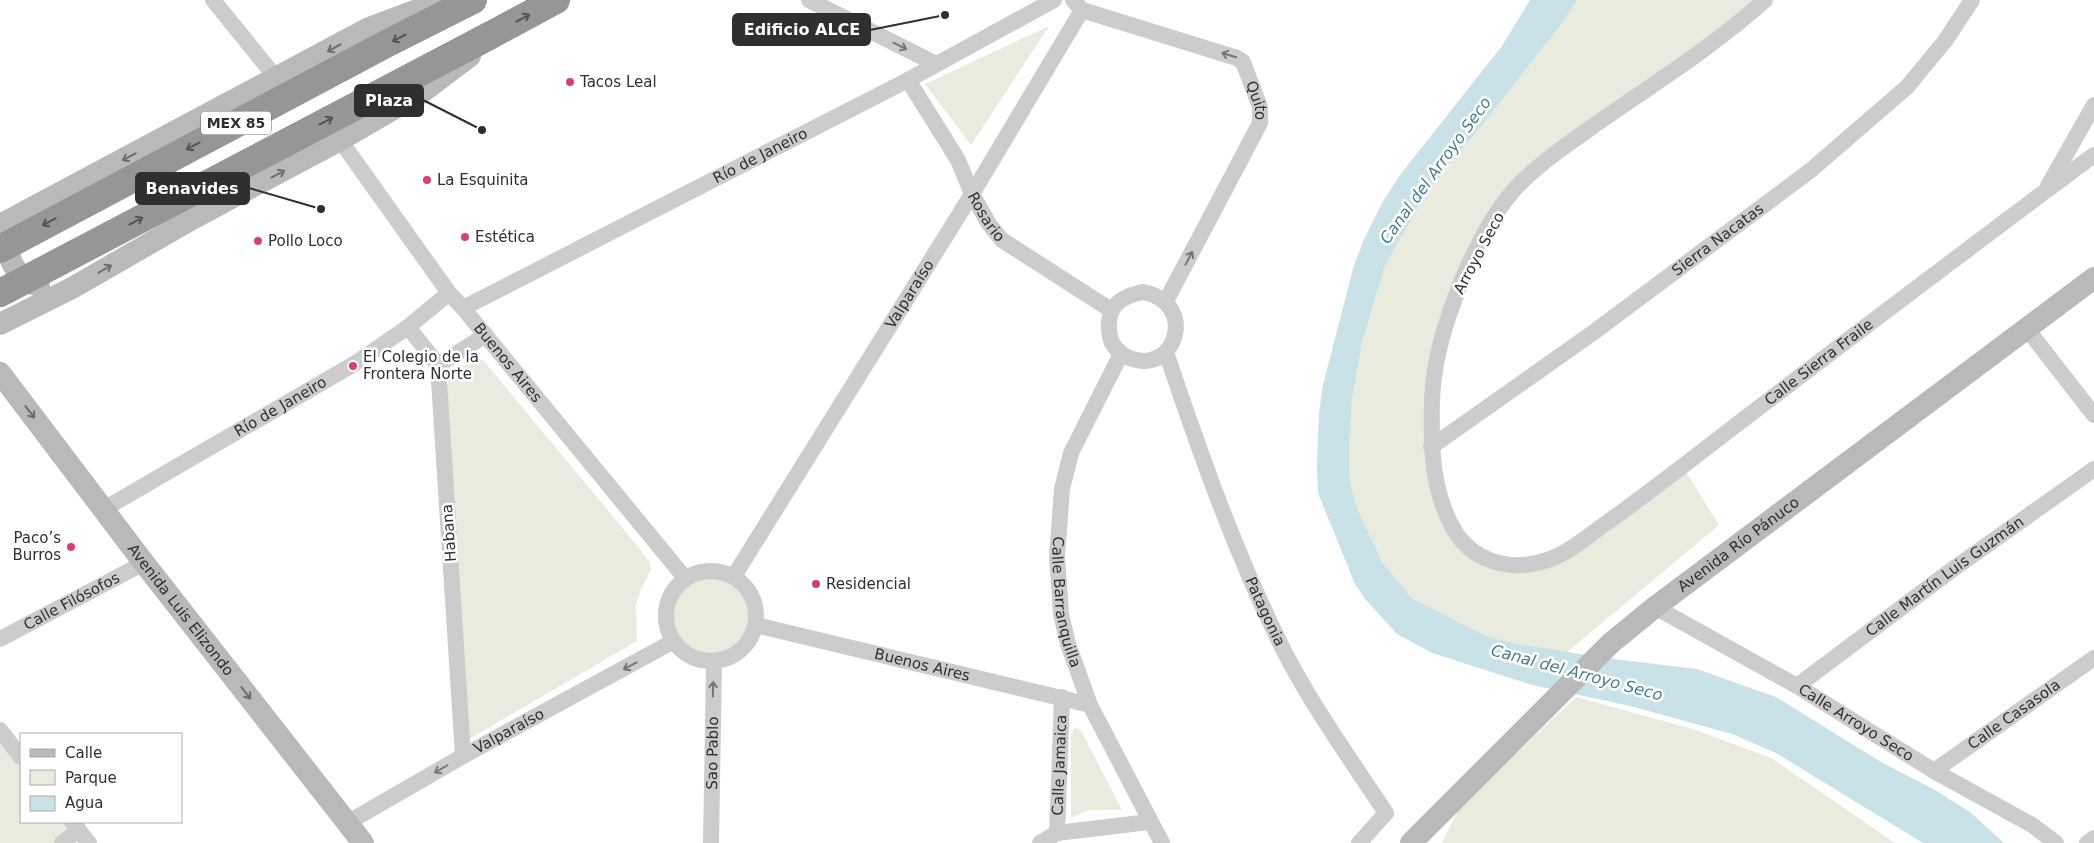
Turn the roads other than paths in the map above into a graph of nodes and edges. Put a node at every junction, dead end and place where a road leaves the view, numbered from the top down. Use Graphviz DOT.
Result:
graph roads {
  1 [pos="213,0"];
  2 [pos="461,0"];
  3 [pos="473,0"];
  4 [pos="556,0"];
  5 [pos="810,0"];
  6 [pos="1054,0"];
  7 [pos="1765,0"];
  8 [pos="1972,0"];
  9 [pos="1078,5"];
  10 [pos="491,35"];
  11 [pos="936,64"];
  12 [pos="277,79"];
  13 [pos="908,80"];
  14 [pos="2094,105"];
  15 [pos="340,140"];
  16 [pos="2094,155"];
  17 [pos="2045,192"];
  18 [pos="972,194"];
  19 [pos="25,212"];
  20 [pos="0,225"];
  21 [pos="0,249"];
  22 [pos="2094,278"];
  23 [pos="72,288"];
  24 [pos="0,293"];
  25 [pos="449,293"];
  26 [pos="1166,301"];
  27 [pos="463,308"];
  28 [pos="1111,310"];
  29 [pos="0,324"];
  30 [pos="408,327"];
  31 [pos="2027,329"];
  32 [pos="486,336"];
  33 [pos="1166,352"];
  34 [pos="1121,354"];
  35 [pos="438,365"];
  36 [pos="0,373"];
  37 [pos="2094,415"];
  38 [pos="1432,447"];
  39 [pos="2094,469"];
  40 [pos="104,509"];
  41 [pos="144,563"];
  42 [pos="1538,563"];
  43 [pos="734,576"];
  44 [pos="685,578"];
  45 [pos="1655,607"];
  46 [pos="756,625"];
  47 [pos="0,639"];
  48 [pos="672,642"];
  49 [pos="2094,658"];
  50 [pos="714,663"];
  51 [pos="1797,686"];
  52 [pos="1062,697"];
  53 [pos="1090,705"];
  54 [pos="0,730"];
  55 [pos="20,756"];
  56 [pos="463,756"];
  57 [pos="1934,771"];
  58 [pos="347,822"];
  59 [pos="1149,822"];
  60 [pos="80,832"];
  61 [pos="1057,833"];
  62 [pos="2094,838"];
  63 [pos="62,843"];
  64 [pos="363,843"];
  65 [pos="711,843"];
  66 [pos="1040,843"];
  67 [pos="1162,843"];
  68 [pos="1359,843"];
  69 [pos="1411,843"];
  70 [pos="2056,843"];
  71 [pos="2087,843"];
  1 -- 12 [label="street"];
  2 -- 12 [label="street, one-way"];
  3 -- 21 [label="highway, MEX 85, one-way, bridge"];
  10 -- 4 [label="highway, MEX 85, one-way"];
  5 -- 11 [label="street, one-way"];
  6 -- 11 [label="street, Río de Janeiro"];
  7 -- 38 [label="street, Arroyo Seco"];
  8 -- 38 [label="street, Sierra Nacatas"];
  9 -- 18 [label="street, Valparaíso"];
  26 -- 9 [label="street, Quito, one-way"];
  10 -- 15 [label="street"];
  24 -- 10 [label="highway, MEX 85, one-way, bridge"];
  11 -- 13 [label="street, Río de Janeiro"];
  12 -- 19 [label="street, one-way"];
  13 -- 18 [label="street, Rosario"];
  13 -- 27 [label="street, Río de Janeiro"];
  14 -- 17 [label="street"];
  23 -- 15 [label="street, one-way"];
  15 -- 25 [label="street, Buenos Aires"];
  16 -- 17 [label="street, Calle Sierra Fraile"];
  17 -- 42 [label="street, Calle Sierra Fraile"];
  18 -- 28 [label="street, Rosario"];
  18 -- 43 [label="street, Valparaíso"];
  19 -- 20 [label="street"];
  19 -- 23 [label="street"];
  22 -- 31 [label="street, Avenida Río Pánuco"];
  23 -- 29 [label="street"];
  25 -- 27 [label="street, Buenos Aires"];
  25 -- 30 [label="street, Río de Janeiro"];
  26 -- 28 [label="street"];
  26 -- 33 [label="street"];
  27 -- 32 [label="street, Buenos Aires"];
  28 -- 34 [label="street"];
  30 -- 35 [label="street"];
  30 -- 40 [label="street, Río de Janeiro"];
  31 -- 37 [label="street"];
  31 -- 45 [label="street, Avenida Río Pánuco"];
  32 -- 35 [label="street"];
  32 -- 44 [label="street, Buenos Aires"];
  33 -- 34 [label="street"];
  33 -- 68 [label="street, Patagonia"];
  34 -- 53 [label="street, Calle Barranquilla"];
  35 -- 56 [label="street, Habana"];
  36 -- 40 [label="street, Avenida Luis Elizondo, one-way"];
  38 -- 42 [label="street, Arroyo Seco"];
  39 -- 51 [label="street, Calle Martín Luis Guzmán"];
  40 -- 41 [label="street, Avenida Luis Elizondo"];
  41 -- 47 [label="street, Calle Filósofos"];
  41 -- 58 [label="street, Avenida Luis Elizondo, one-way"];
  43 -- 44 [label="street"];
  43 -- 46 [label="street"];
  44 -- 48 [label="street"];
  45 -- 51 [label="street, Calle Arroyo Seco"];
  45 -- 69 [label="street, Avenida Río Pánuco"];
  46 -- 50 [label="street"];
  46 -- 52 [label="street, Buenos Aires"];
  48 -- 50 [label="street"];
  48 -- 56 [label="street, Valparaíso, one-way"];
  49 -- 57 [label="street, Calle Casasola"];
  65 -- 50 [label="street, Sao Pablo, one-way"];
  51 -- 57 [label="street, Calle Arroyo Seco"];
  52 -- 53 [label="street, Buenos Aires"];
  52 -- 61 [label="street, Calle Jamaica"];
  53 -- 59 [label="street, Calle Barranquilla"];
  54 -- 55 [label="street"];
  56 -- 58 [label="street, Valparaíso, one-way"];
  57 -- 70 [label="street, Calle Arroyo Seco"];
  58 -- 64 [label="street, Avenida Luis Elizondo"];
  59 -- 61 [label="street"];
  59 -- 67 [label="street, Calle Barranquilla"];
  60 -- 63 [label="street"];
  61 -- 66 [label="street"];
  62 -- 71 [label="street"];
}
